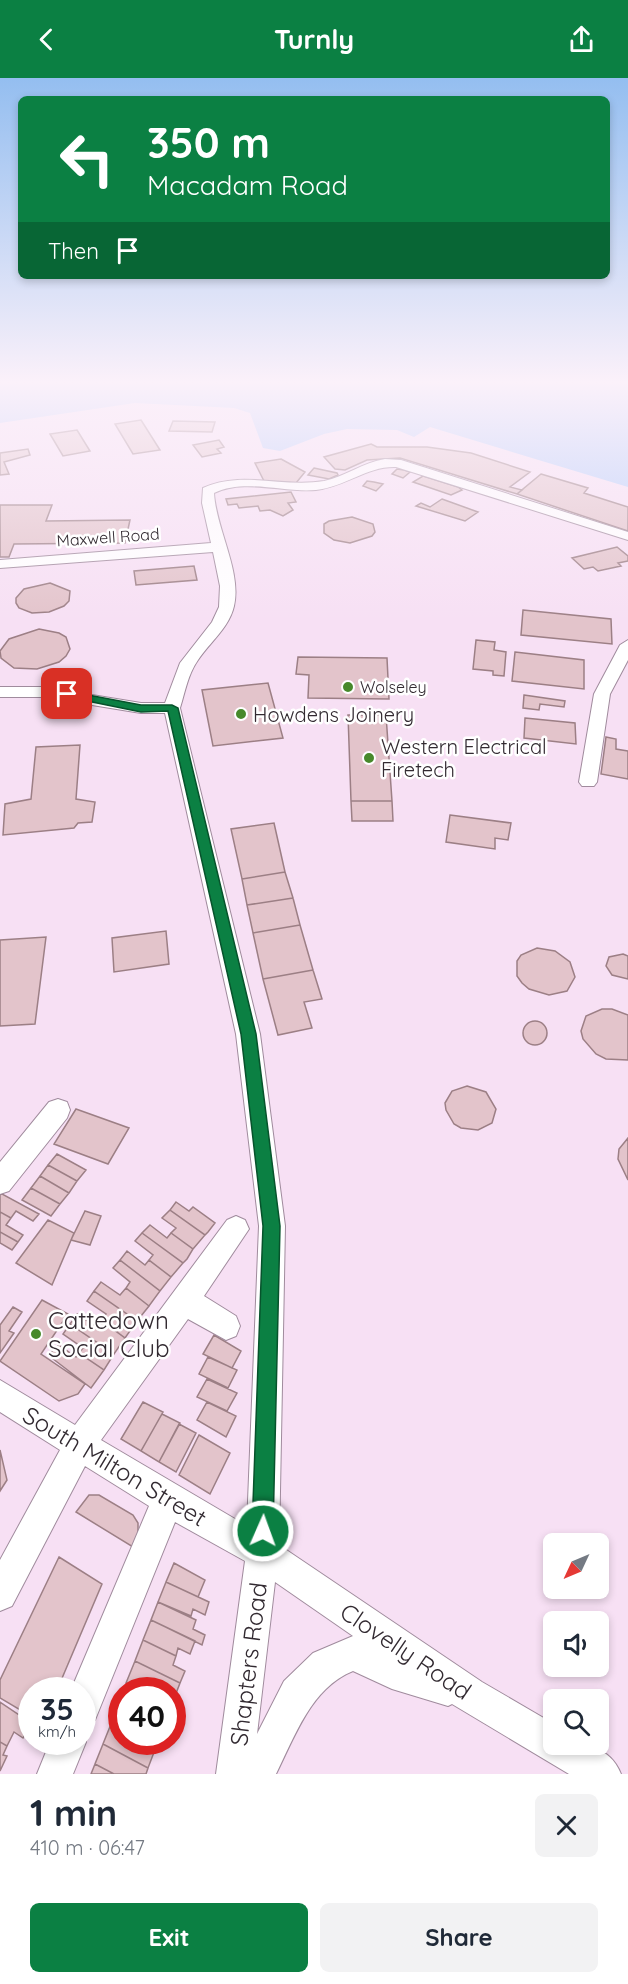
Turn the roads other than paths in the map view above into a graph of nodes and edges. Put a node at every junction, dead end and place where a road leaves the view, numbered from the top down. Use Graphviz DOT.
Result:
graph roads {
  1 [pos="382,462"];
  2 [pos="385,462"];
  3 [pos="628,536"];
  4 [pos="219,547"];
  5 [pos="0,564"];
  6 [pos="628,645"];
  7 [pos="610,674"];
  8 [pos="628,677"];
  9 [pos="0,692"];
  10 [pos="172,708"];
  11 [pos="588,782"];
  12 [pos="58,1110"];
  13 [pos="0,1182"];
  14 [pos="236,1229"];
  15 [pos="184,1300"];
  16 [pos="226,1326"];
  17 [pos="0,1395"];
  18 [pos="80,1444"];
  19 [pos="168,1500"];
  20 [pos="262,1553"];
  21 [pos="0,1594"];
  22 [pos="94,1677"];
  23 [pos="469,1695"];
  24 [pos="543,1738"];
  25 [pos="63,1755"];
  26 [pos="572,1755"];
  27 [pos="55,1774"];
  28 [pos="234,1774"];
  29 [pos="256,1774"];
  30 [pos="603,1774"];
  1 -- 4 [label="street"];
  2 -- 3 [label="street"];
  4 -- 5 [label="street, Maxwell Road"];
  4 -- 10 [label="street"];
  6 -- 7 [label="street"];
  7 -- 8 [label="street"];
  7 -- 11 [label="street"];
  9 -- 10 [label="street"];
  10 -- 20 [label="street, Shapters Road"];
  12 -- 13 [label="street"];
  14 -- 15 [label="street"];
  15 -- 16 [label="street"];
  15 -- 18 [label="street"];
  17 -- 18 [label="street, South Milton Street"];
  18 -- 19 [label="street, South Milton Street"];
  18 -- 21 [label="street"];
  19 -- 20 [label="street, South Milton Street"];
  19 -- 22 [label="street"];
  20 -- 23 [label="street, Clovelly Road"];
  20 -- 28 [label="street, Shapters Road"];
  23 -- 24 [label="street, Clovelly Road"];
  23 -- 29 [label="street, Shapters Road"];
  25 -- 27 [label="street"];
  26 -- 30 [label="street, Clovelly Road"];
}
